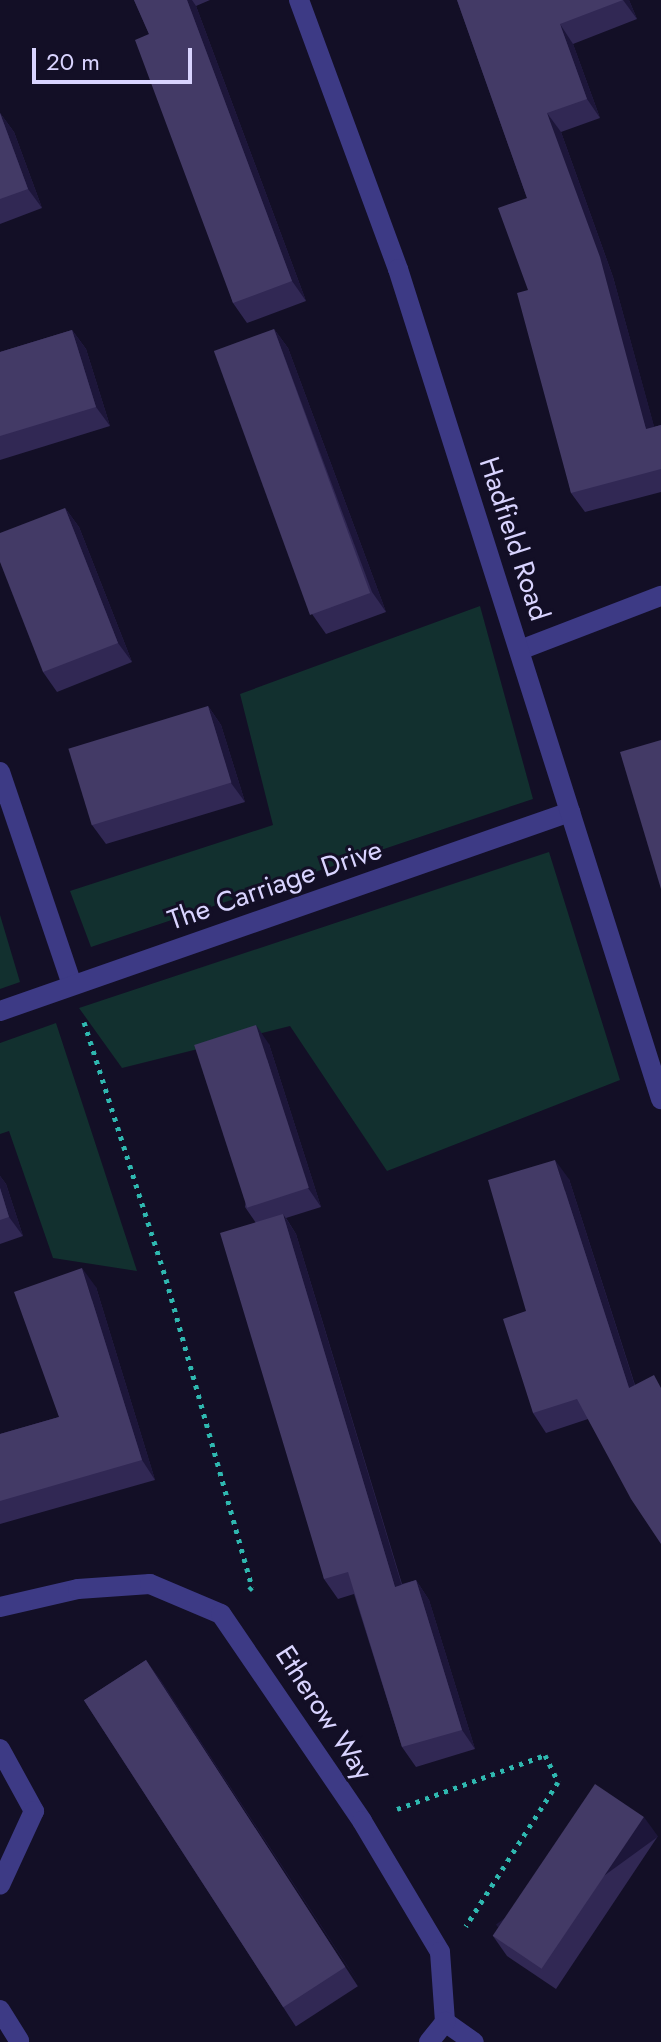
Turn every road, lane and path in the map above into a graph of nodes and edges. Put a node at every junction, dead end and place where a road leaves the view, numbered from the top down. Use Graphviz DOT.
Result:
graph roads {
  1 [pos="299,0"];
  2 [pos="661,596"];
  3 [pos="520,650"];
  4 [pos="0,772"];
  5 [pos="570,812"];
  6 [pos="72,985"];
  7 [pos="0,1011"];
  8 [pos="661,1099"];
  9 [pos="0,1607"];
  10 [pos="221,1614"];
  11 [pos="0,1749"];
  12 [pos="362,1821"];
  13 [pos="0,1885"];
  14 [pos="440,1952"];
  15 [pos="0,2010"];
  16 [pos="445,2022"];
  17 [pos="19,2041"];
  18 [pos="429,2042"];
  19 [pos="474,2042"];
  1 -- 3 [label="street, Hadfield Road"];
  2 -- 3 [label="street"];
  3 -- 5 [label="street, Hadfield Road"];
  4 -- 6 [label="street"];
  5 -- 6 [label="street, The Carriage Drive"];
  5 -- 8 [label="street, Hadfield Road"];
  6 -- 7 [label="street, The Carriage Drive"];
  6 -- 10 [label="path"];
  9 -- 10 [label="street"];
  10 -- 12 [label="street, Etherow Way"];
  11 -- 13 [label="street"];
  12 -- 14 [label="street, Etherow Way"];
  12 -- 14 [label="path"];
  14 -- 16 [label="street, Etherow Way"];
  15 -- 17 [label="street"];
  16 -- 18 [label="street"];
  16 -- 19 [label="street"];
}
